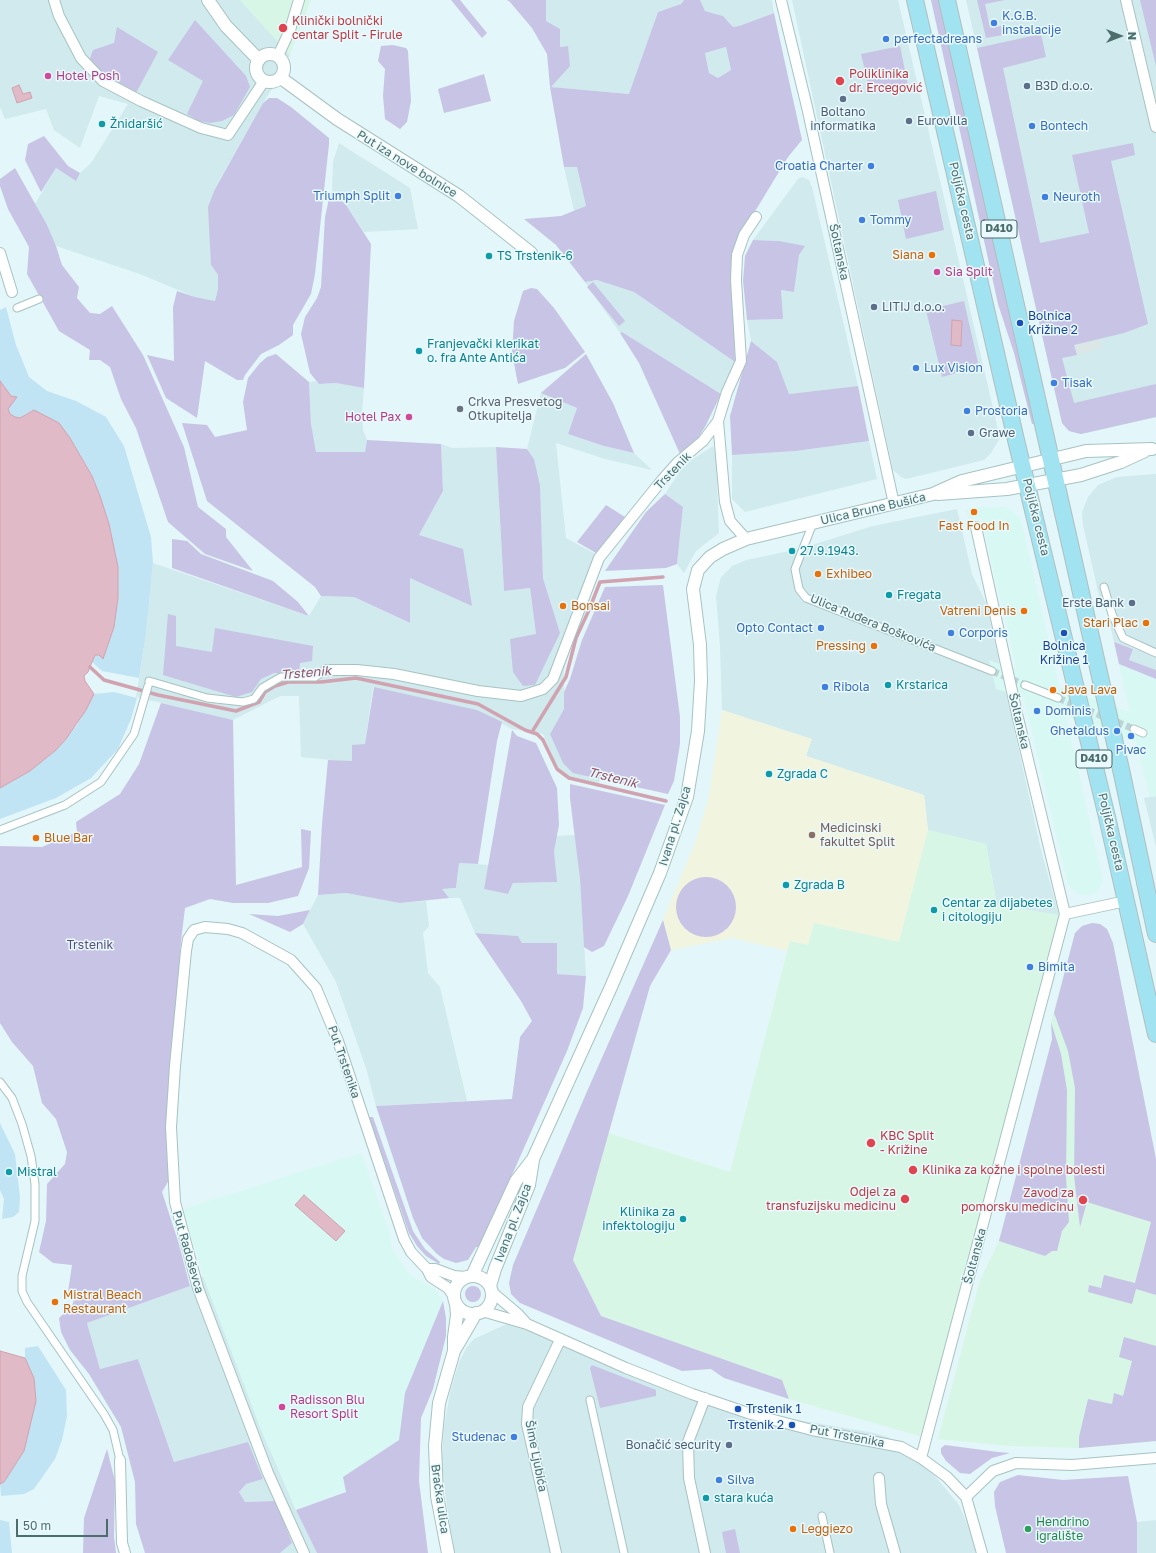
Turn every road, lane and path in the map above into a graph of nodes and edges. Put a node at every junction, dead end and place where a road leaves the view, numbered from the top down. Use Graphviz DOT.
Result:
graph roads {
  1 [pos="54,0"];
  2 [pos="208,0"];
  3 [pos="299,0"];
  4 [pos="781,0"];
  5 [pos="915,0"];
  6 [pos="947,0"];
  7 [pos="1126,0"];
  8 [pos="278,56"];
  9 [pos="259,60"];
  10 [pos="281,78"];
  11 [pos="264,81"];
  12 [pos="1156,123"];
  13 [pos="756,217"];
  14 [pos="0,253"];
  15 [pos="531,253"];
  16 [pos="12,292"];
  17 [pos="39,299"];
  18 [pos="17,308"];
  19 [pos="718,421"];
  20 [pos="1154,448"];
  21 [pos="1051,459"];
  22 [pos="1023,465"];
  23 [pos="1056,480"];
  24 [pos="1028,486"];
  25 [pos="933,494"];
  26 [pos="894,504"];
  27 [pos="813,523"];
  28 [pos="976,527"];
  29 [pos="746,540"];
  30 [pos="1104,587"];
  31 [pos="1156,653"];
  32 [pos="326,670"];
  33 [pos="992,671"];
  34 [pos="1025,685"];
  35 [pos="1058,698"];
  36 [pos="1134,729"];
  37 [pos="1143,733"];
  38 [pos="0,830"];
  39 [pos="1126,901"];
  40 [pos="1065,914"];
  41 [pos="192,932"];
  42 [pos="1156,934"];
  43 [pos="1156,1034"];
  44 [pos="0,1082"];
  45 [pos="533,1159"];
  46 [pos="427,1269"];
  47 [pos="469,1276"];
  48 [pos="491,1289"];
  49 [pos="455,1300"];
  50 [pos="479,1312"];
  51 [pos="528,1324"];
  52 [pos="560,1340"];
  53 [pos="454,1351"];
  54 [pos="705,1398"];
  55 [pos="590,1400"];
  56 [pos="921,1458"];
  57 [pos="1156,1458"];
  58 [pos="120,1460"];
  59 [pos="879,1478"];
  60 [pos="966,1496"];
  61 [pos="822,1516"];
  62 [pos="125,1553"];
  63 [pos="304,1553"];
  64 [pos="448,1553"];
  65 [pos="556,1553"];
  66 [pos="624,1553"];
  67 [pos="705,1553"];
  68 [pos="830,1553"];
  69 [pos="895,1553"];
  70 [pos="982,1553"];
  1 -- 11 [label="street"];
  2 -- 9 [label="street"];
  3 -- 8 [label="street"];
  4 -- 26 [label="street, Šoltanska"];
  5 -- 22 [label="main road, Poljička cesta / D410"];
  6 -- 21 [label="main road, Poljička cesta / D410"];
  7 -- 12 [label="street"];
  8 -- 9 [label="street"];
  8 -- 10 [label="street"];
  9 -- 11 [label="street"];
  10 -- 11 [label="street"];
  10 -- 15 [label="street, Put iza nove bolnice"];
  13 -- 19 [label="street, Trstenik"];
  14 -- 16 [label="street"];
  17 -- 18 [label="street"];
  19 -- 29 [label="street, Trstenik"];
  19 -- 32 [label="street, Trstenik"];
  20 -- 21 [label="street, Ulica Brune Bušića"];
  20 -- 23 [label="street, Ulica Brune Bušića"];
  21 -- 22 [label="street, Ulica Brune Bušića"];
  21 -- 23 [label="main road, Poljička cesta / D410"];
  22 -- 24 [label="main road, Poljička cesta / D410"];
  22 -- 25 [label="street, Ulica Brune Bušića"];
  23 -- 24 [label="street, Ulica Brune Bušića"];
  23 -- 42 [label="main road, Poljička cesta / D410"];
  24 -- 25 [label="street, Ulica Brune Bušića"];
  24 -- 39 [label="main road, Poljička cesta / D410"];
  25 -- 26 [label="street, Ulica Brune Bušića"];
  26 -- 27 [label="street, Ulica Brune Bušića"];
  27 -- 29 [label="street, Ivana pl. Zajca"];
  27 -- 33 [label="street, Ulica Ruđera Boškovića"];
  28 -- 40 [label="street, Šoltanska"];
  29 -- 45 [label="street, Ivana pl. Zajca"];
  30 -- 31 [label="street"];
  32 -- 38 [label="street, Trstenik"];
  34 -- 35 [label="street"];
  36 -- 37 [label="street"];
  39 -- 40 [label="street"];
  39 -- 43 [label="main road, Poljička cesta / D410"];
  40 -- 56 [label="street, Šoltanska"];
  41 -- 46 [label="street, Put Trstenika"];
  41 -- 63 [label="street, Put Radoševca"];
  44 -- 58 [label="street"];
  45 -- 47 [label="street, Ivana pl. Zajca"];
  45 -- 48 [label="street, Ivana pl. Zajca"];
  46 -- 47 [label="street"];
  46 -- 49 [label="street, Put Trstenika"];
  47 -- 48 [label="street"];
  47 -- 49 [label="street"];
  48 -- 50 [label="street"];
  48 -- 51 [label="street, Put Trstenika"];
  49 -- 50 [label="street"];
  49 -- 53 [label="street, Bračka ulica"];
  50 -- 51 [label="street, Put Trstenika"];
  50 -- 53 [label="street, Bračka ulica"];
  51 -- 52 [label="street, Put Trstenika"];
  52 -- 54 [label="street, Put Trstenika"];
  52 -- 65 [label="street, Šime Ljubića"];
  53 -- 64 [label="street, Bračka ulica"];
  54 -- 56 [label="street, Put Trstenika"];
  54 -- 67 [label="street"];
  55 -- 66 [label="street"];
  56 -- 60 [label="street, Put Trstenika"];
  57 -- 60 [label="street"];
  58 -- 62 [label="street"];
  59 -- 69 [label="street"];
  60 -- 70 [label="street"];
  61 -- 68 [label="street"];
}
